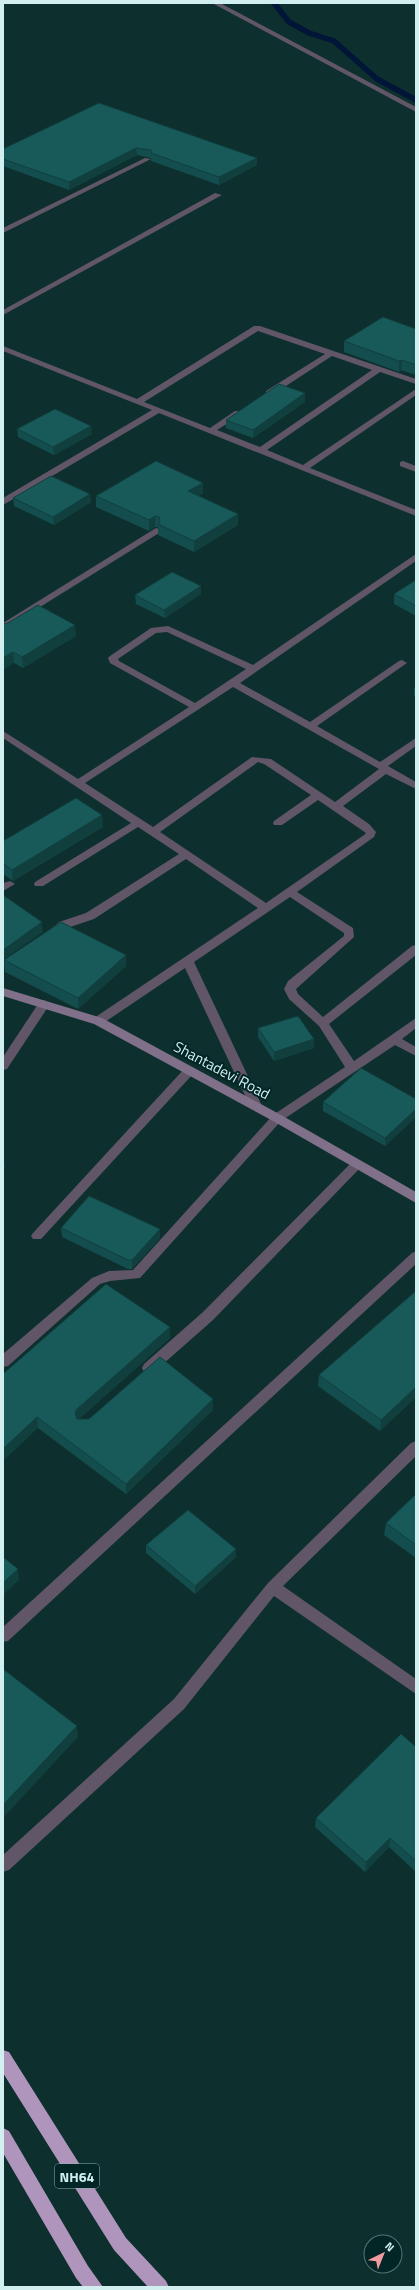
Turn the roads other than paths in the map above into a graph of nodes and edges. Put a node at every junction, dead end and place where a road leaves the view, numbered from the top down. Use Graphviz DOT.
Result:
graph roads {
  1 [pos="215,3"];
  2 [pos="416,110"];
  3 [pos="147,159"];
  4 [pos="218,195"];
  5 [pos="3,231"];
  6 [pos="3,313"];
  7 [pos="3,348"];
  8 [pos="332,353"];
  9 [pos="378,369"];
  10 [pos="415,381"];
  11 [pos="416,391"];
  12 [pos="262,398"];
  13 [pos="138,402"];
  14 [pos="249,406"];
  15 [pos="158,410"];
  16 [pos="210,431"];
  17 [pos="260,451"];
  18 [pos="403,464"];
  19 [pos="304,468"];
  20 [pos="416,469"];
  21 [pos="3,502"];
  22 [pos="416,513"];
  23 [pos="156,531"];
  24 [pos="416,557"];
  25 [pos="3,627"];
  26 [pos="402,663"];
  27 [pos="253,669"];
  28 [pos="233,682"];
  29 [pos="195,707"];
  30 [pos="311,726"];
  31 [pos="3,734"];
  32 [pos="416,741"];
  33 [pos="384,768"];
  34 [pos="79,783"];
  35 [pos="416,786"];
  36 [pos="317,796"];
  37 [pos="335,807"];
  38 [pos="139,822"];
  39 [pos="278,823"];
  40 [pos="153,832"];
  41 [pos="186,854"];
  42 [pos="38,884"];
  43 [pos="290,892"];
  44 [pos="265,909"];
  45 [pos="45,937"];
  46 [pos="416,949"];
  47 [pos="188,962"];
  48 [pos="3,992"];
  49 [pos="44,1004"];
  50 [pos="98,1021"];
  51 [pos="416,1022"];
  52 [pos="323,1023"];
  53 [pos="394,1039"];
  54 [pos="416,1052"];
  55 [pos="3,1066"];
  56 [pos="352,1068"];
  57 [pos="189,1071"];
  58 [pos="257,1108"];
  59 [pos="277,1118"];
  60 [pos="357,1164"];
  61 [pos="416,1198"];
  62 [pos="37,1236"];
  63 [pos="416,1256"];
  64 [pos="3,1362"];
  65 [pos="137,1378"];
  66 [pos="416,1447"];
  67 [pos="274,1587"];
  68 [pos="3,1636"];
  69 [pos="416,1687"];
  70 [pos="3,1865"];
  71 [pos="3,2058"];
  72 [pos="3,2137"];
  73 [pos="94,2287"];
  74 [pos="160,2287"];
  1 -- 2 [label="street"];
  3 -- 5 [label="street"];
  4 -- 6 [label="street"];
  7 -- 13 [label="street"];
  8 -- 9 [label="street"];
  8 -- 12 [label="street"];
  8 -- 13 [label="street"];
  9 -- 10 [label="street"];
  9 -- 17 [label="street"];
  11 -- 19 [label="street"];
  13 -- 15 [label="street"];
  14 -- 16 [label="street"];
  15 -- 16 [label="street"];
  15 -- 21 [label="street"];
  16 -- 17 [label="street"];
  17 -- 19 [label="street"];
  18 -- 20 [label="street"];
  19 -- 22 [label="street"];
  23 -- 25 [label="street"];
  24 -- 27 [label="street"];
  26 -- 30 [label="street"];
  27 -- 28 [label="street"];
  27 -- 29 [label="street"];
  28 -- 29 [label="street"];
  28 -- 30 [label="street"];
  29 -- 34 [label="street"];
  30 -- 33 [label="street"];
  31 -- 34 [label="street"];
  32 -- 33 [label="street"];
  33 -- 35 [label="street"];
  33 -- 37 [label="street"];
  34 -- 38 [label="street"];
  36 -- 37 [label="street"];
  36 -- 39 [label="street"];
  36 -- 40 [label="street"];
  37 -- 43 [label="street"];
  38 -- 40 [label="street"];
  38 -- 42 [label="street"];
  40 -- 41 [label="street"];
  41 -- 44 [label="street"];
  41 -- 45 [label="street"];
  43 -- 44 [label="street"];
  43 -- 52 [label="street"];
  44 -- 47 [label="street"];
  46 -- 52 [label="street"];
  47 -- 50 [label="street"];
  47 -- 58 [label="street"];
  48 -- 49 [label="street, Shantadevi Road"];
  49 -- 50 [label="street, Shantadevi Road"];
  49 -- 55 [label="street"];
  50 -- 57 [label="street, Shantadevi Road"];
  51 -- 53 [label="street"];
  52 -- 56 [label="street"];
  53 -- 54 [label="street"];
  53 -- 56 [label="street"];
  56 -- 59 [label="street"];
  57 -- 58 [label="street, Shantadevi Road"];
  57 -- 62 [label="street"];
  58 -- 59 [label="street, Shantadevi Road"];
  59 -- 60 [label="street, Shantadevi Road"];
  59 -- 64 [label="street"];
  60 -- 61 [label="street, Shantadevi Road"];
  60 -- 65 [label="street"];
  63 -- 68 [label="street"];
  66 -- 67 [label="street"];
  67 -- 69 [label="street"];
  67 -- 70 [label="street"];
  71 -- 74 [label="highway, NH64"];
  72 -- 73 [label="highway, NH64"];
}
